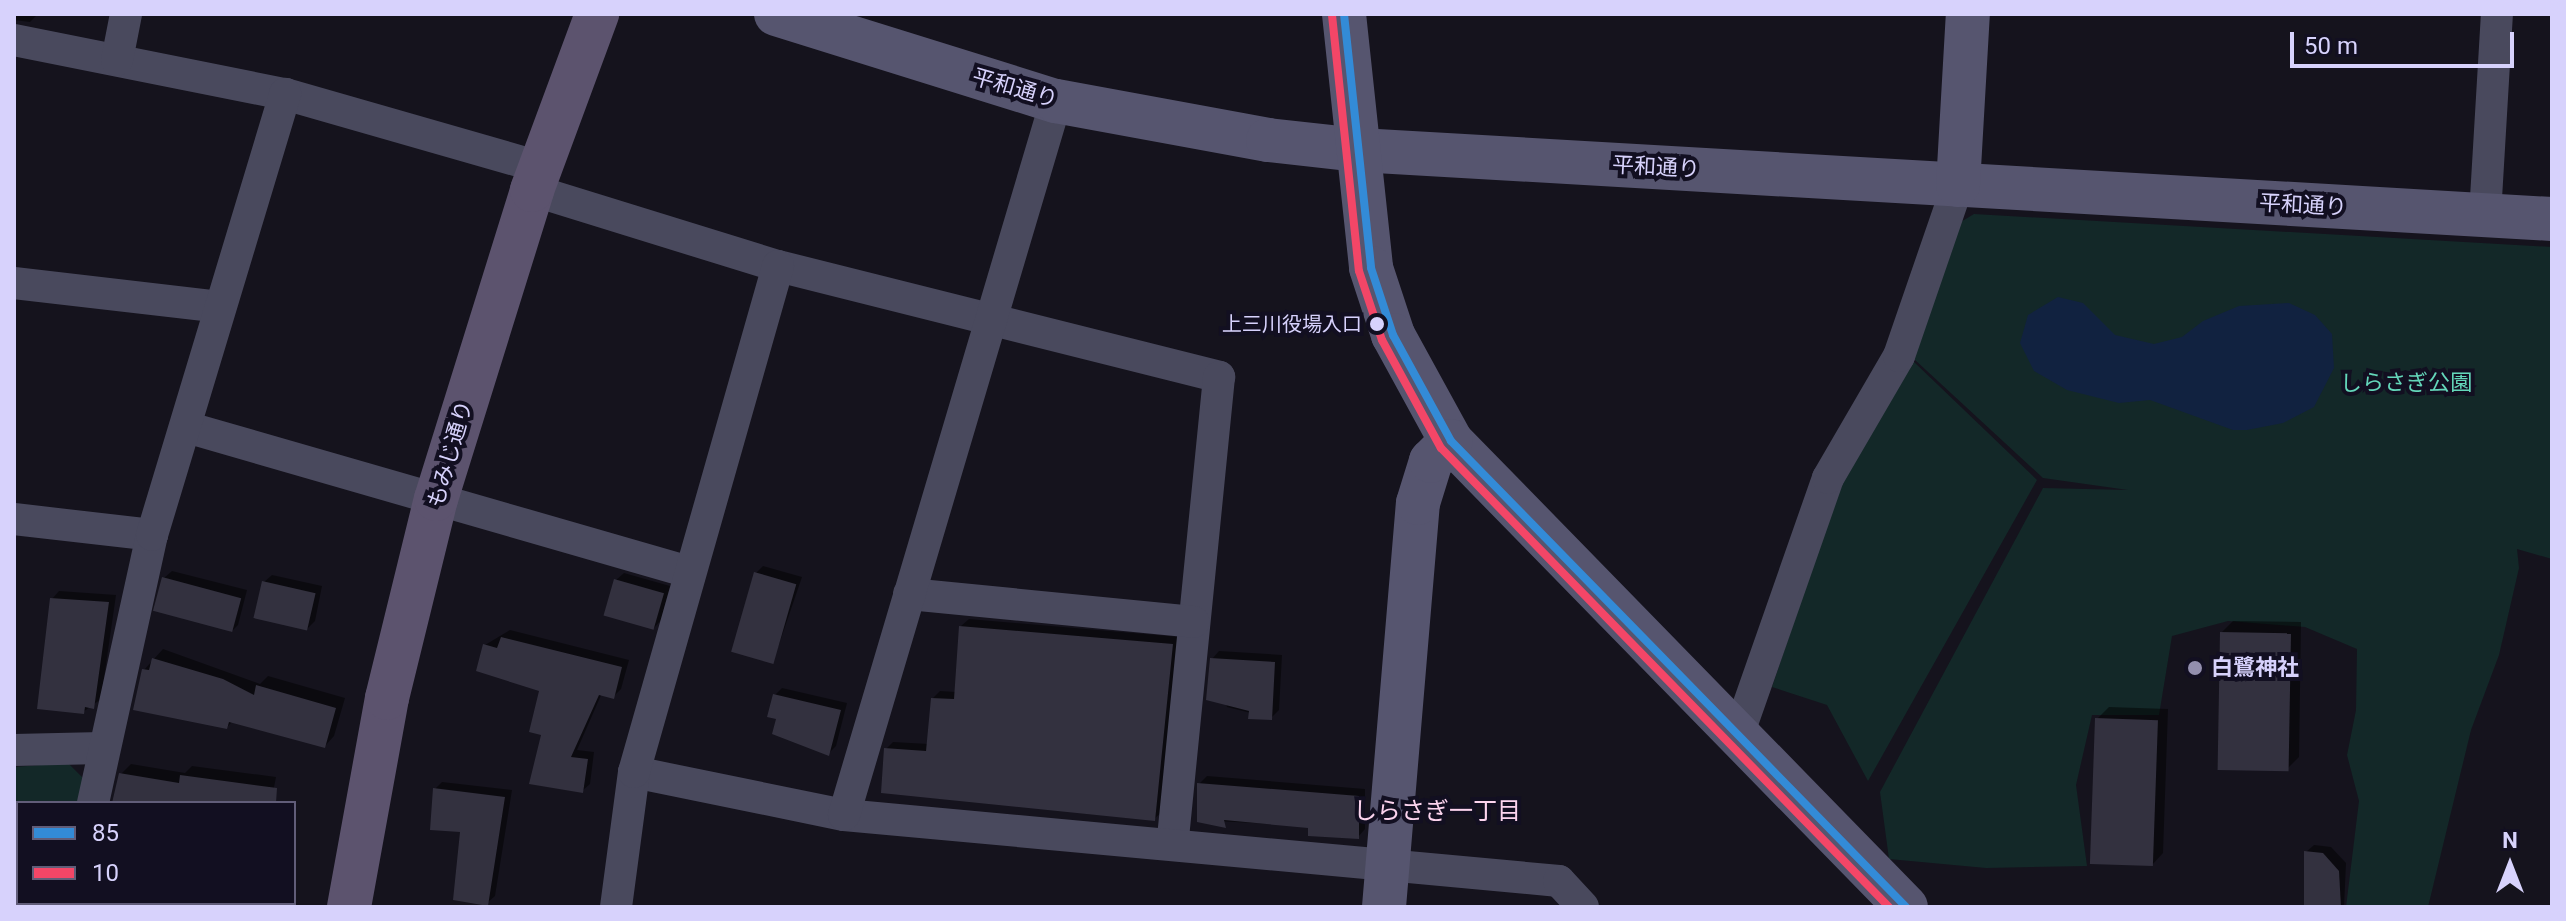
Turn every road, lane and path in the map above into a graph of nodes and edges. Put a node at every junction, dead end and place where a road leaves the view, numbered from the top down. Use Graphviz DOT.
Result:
graph roads {
  1 [pos="126,14"];
  2 [pos="597,14"];
  3 [pos="776,14"];
  4 [pos="1344,14"];
  5 [pos="1968,14"];
  6 [pos="2497,14"];
  7 [pos="14,40"];
  8 [pos="117,60"];
  9 [pos="285,94"];
  10 [pos="1056,101"];
  11 [pos="1359,150"];
  12 [pos="536,179"];
  13 [pos="1958,185"];
  14 [pos="2485,215"];
  15 [pos="2552,219"];
  16 [pos="778,266"];
  17 [pos="14,283"];
  18 [pos="220,307"];
  19 [pos="992,320"];
  20 [pos="186,427"];
  21 [pos="1451,441"];
  22 [pos="436,499"];
  23 [pos="14,519"];
  24 [pos="152,535"];
  25 [pos="689,572"];
  26 [pos="909,594"];
  27 [pos="1194,622"];
  28 [pos="1738,735"];
  29 [pos="102,748"];
  30 [pos="14,750"];
  31 [pos="634,772"];
  32 [pos="93,801"];
  33 [pos="844,815"];
  34 [pos="1172,844"];
  35 [pos="1386,887"];
  36 [pos="349,907"];
  37 [pos="616,907"];
  38 [pos="1583,907"];
  39 [pos="1906,907"];
  1 -- 8 [label="street"];
  2 -- 12 [label="main road, もみじ通り"];
  3 -- 10 [label="street, 平和通り"];
  4 -- 11 [label="street"];
  5 -- 13 [label="street"];
  6 -- 14 [label="street"];
  7 -- 8 [label="street"];
  8 -- 9 [label="street"];
  9 -- 12 [label="street"];
  9 -- 18 [label="street"];
  10 -- 11 [label="street, 平和通り"];
  10 -- 19 [label="street"];
  11 -- 13 [label="street, 平和通り"];
  11 -- 21 [label="street"];
  12 -- 16 [label="street"];
  12 -- 22 [label="main road, もみじ通り"];
  13 -- 14 [label="street, 平和通り"];
  13 -- 28 [label="street"];
  14 -- 15 [label="street, 平和通り"];
  16 -- 19 [label="street"];
  16 -- 25 [label="street"];
  17 -- 18 [label="street"];
  18 -- 20 [label="street"];
  19 -- 26 [label="street"];
  19 -- 27 [label="street"];
  20 -- 22 [label="street"];
  20 -- 24 [label="street"];
  21 -- 28 [label="street"];
  21 -- 35 [label="street"];
  22 -- 25 [label="street"];
  22 -- 36 [label="main road, もみじ通り"];
  23 -- 24 [label="street"];
  24 -- 29 [label="street"];
  25 -- 31 [label="street"];
  26 -- 27 [label="street"];
  26 -- 33 [label="street"];
  27 -- 34 [label="street"];
  28 -- 39 [label="street"];
  29 -- 30 [label="street"];
  29 -- 32 [label="street"];
  31 -- 33 [label="street"];
  31 -- 37 [label="street"];
  33 -- 34 [label="street"];
  34 -- 35 [label="street"];
  35 -- 38 [label="street"];
}
